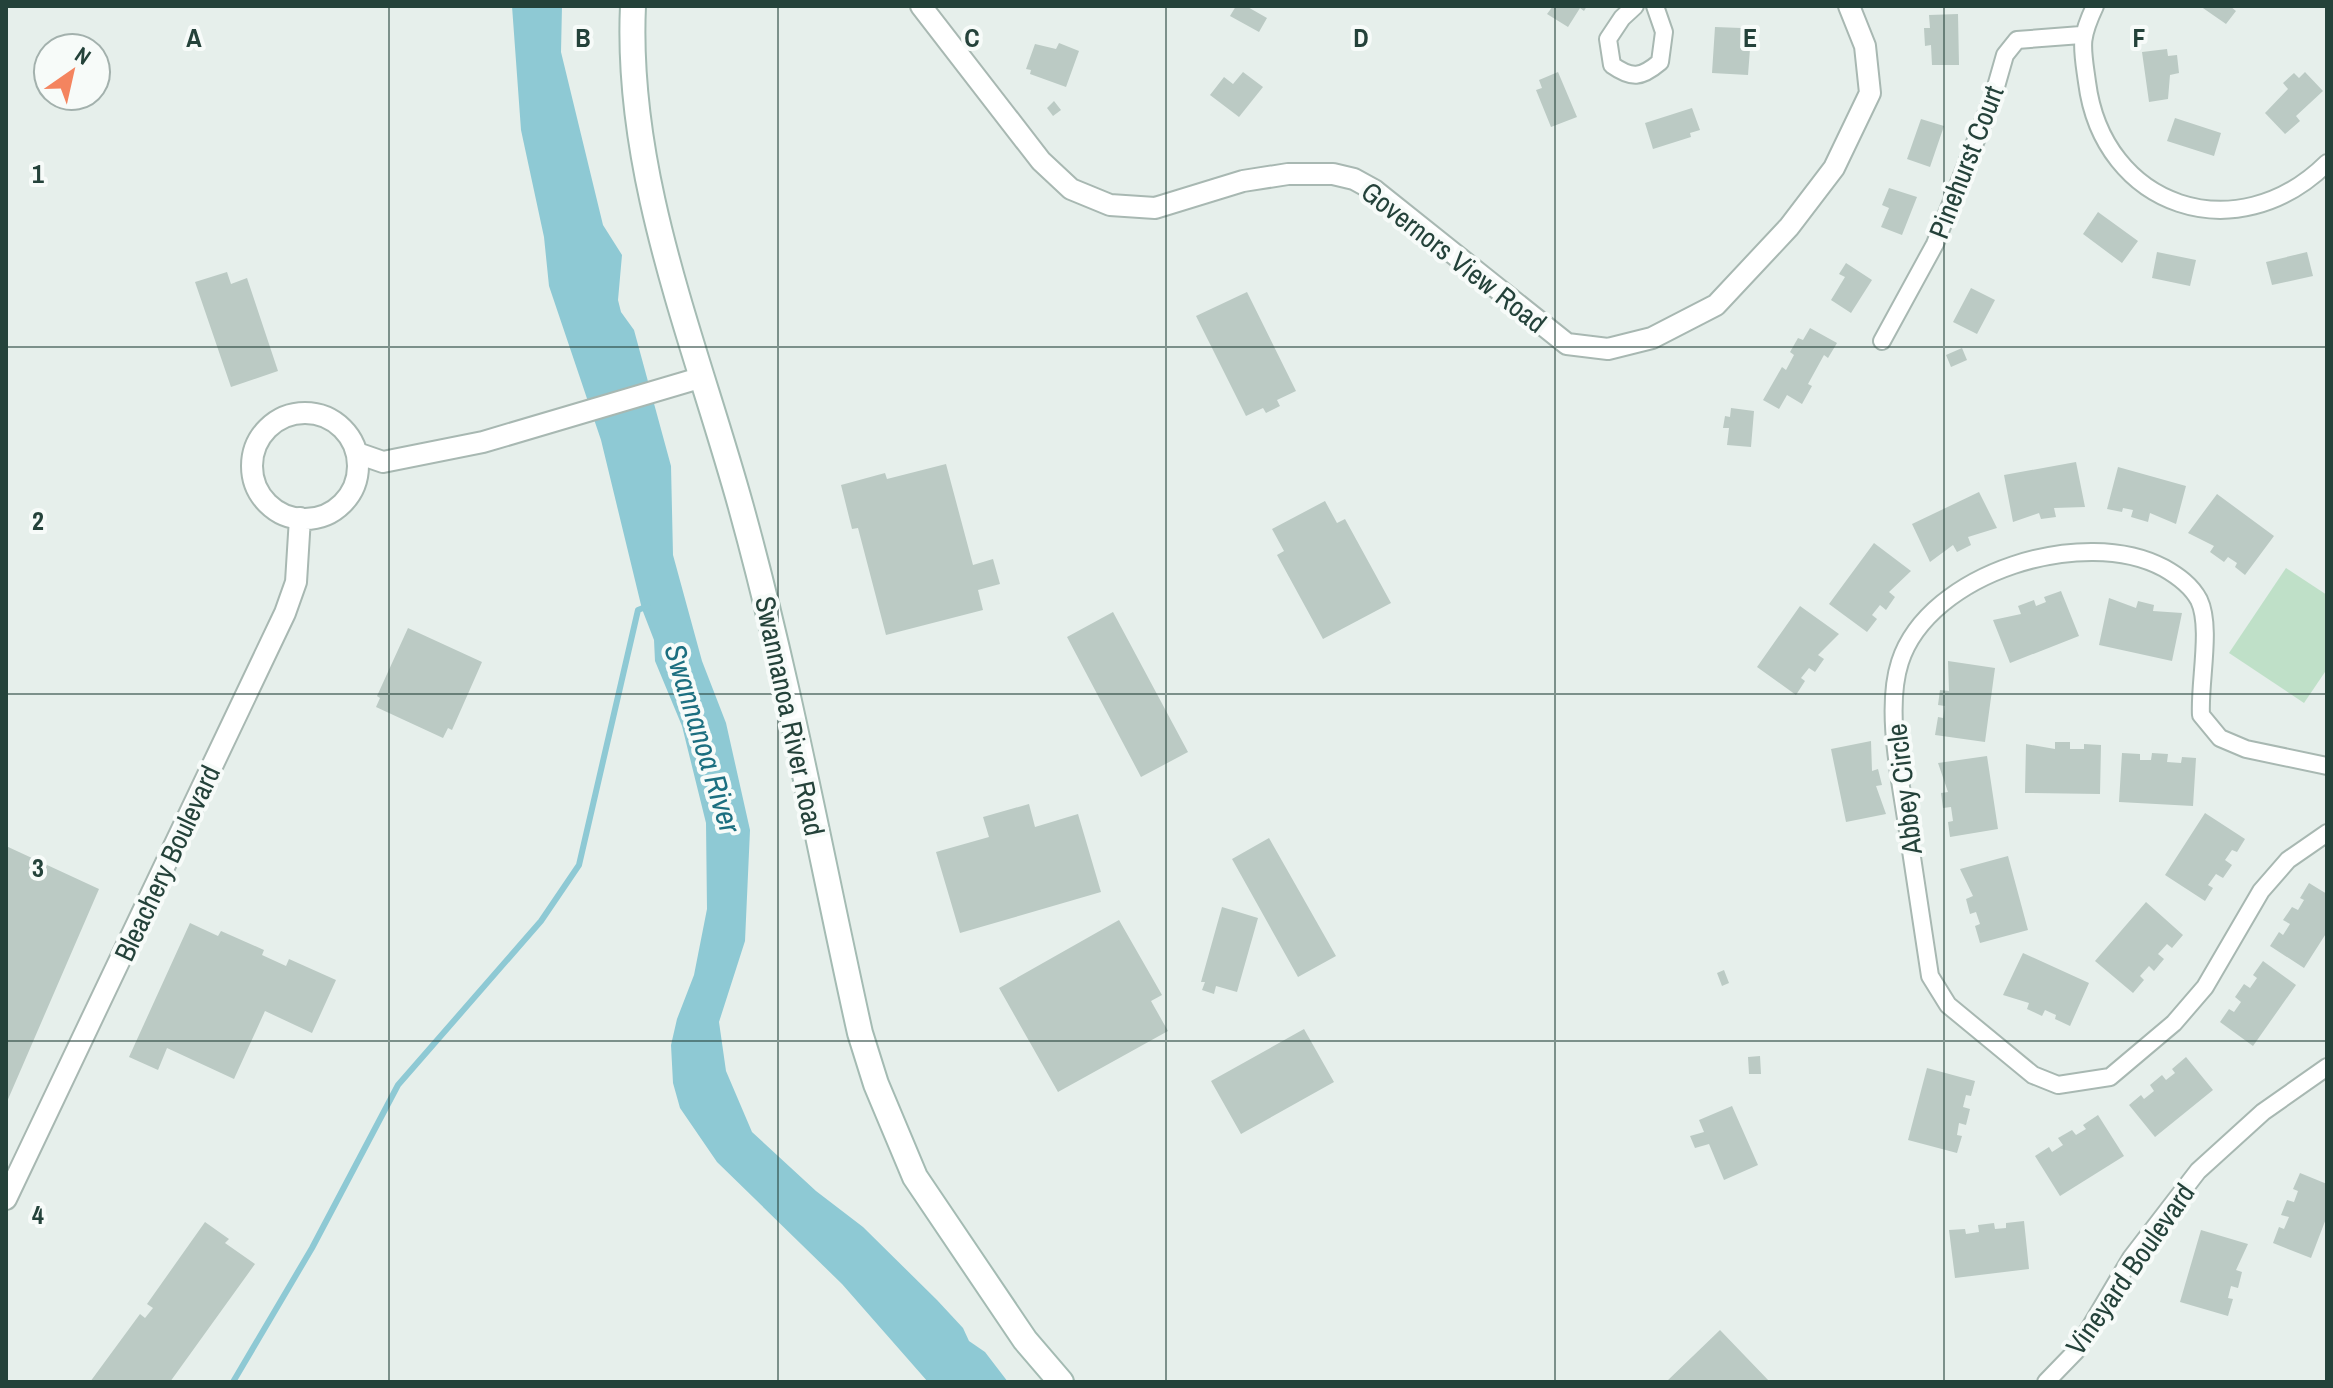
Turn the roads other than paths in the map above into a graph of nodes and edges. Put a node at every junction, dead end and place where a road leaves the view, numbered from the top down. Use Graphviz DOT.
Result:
graph roads {
  1 [pos="633,6"];
  2 [pos="921,6"];
  3 [pos="1635,6"];
  4 [pos="1655,6"];
  5 [pos="1849,6"];
  6 [pos="2095,6"];
  7 [pos="2081,35"];
  8 [pos="2327,163"];
  9 [pos="1882,341"];
  10 [pos="703,377"];
  11 [pos="357,453"];
  12 [pos="300,518"];
  13 [pos="2327,766"];
  14 [pos="2327,833"];
  15 [pos="2327,1067"];
  16 [pos="6,1199"];
  17 [pos="1061,1382"];
  18 [pos="2046,1382"];
  1 -- 10 [label="main road, Swannanoa River Road"];
  2 -- 5 [label="street, Governors View Road"];
  3 -- 4 [label="street"];
  6 -- 7 [label="street"];
  7 -- 8 [label="street"];
  7 -- 9 [label="street, Pinehurst Court"];
  10 -- 11 [label="street"];
  10 -- 17 [label="main road, Swannanoa River Road"];
  11 -- 12 [label="street"];
  11 -- 12 [label="street"];
  12 -- 16 [label="street, Bleachery Boulevard"];
  13 -- 14 [label="street, Abbey Circle"];
  15 -- 18 [label="street, Vineyard Boulevard"];
}
